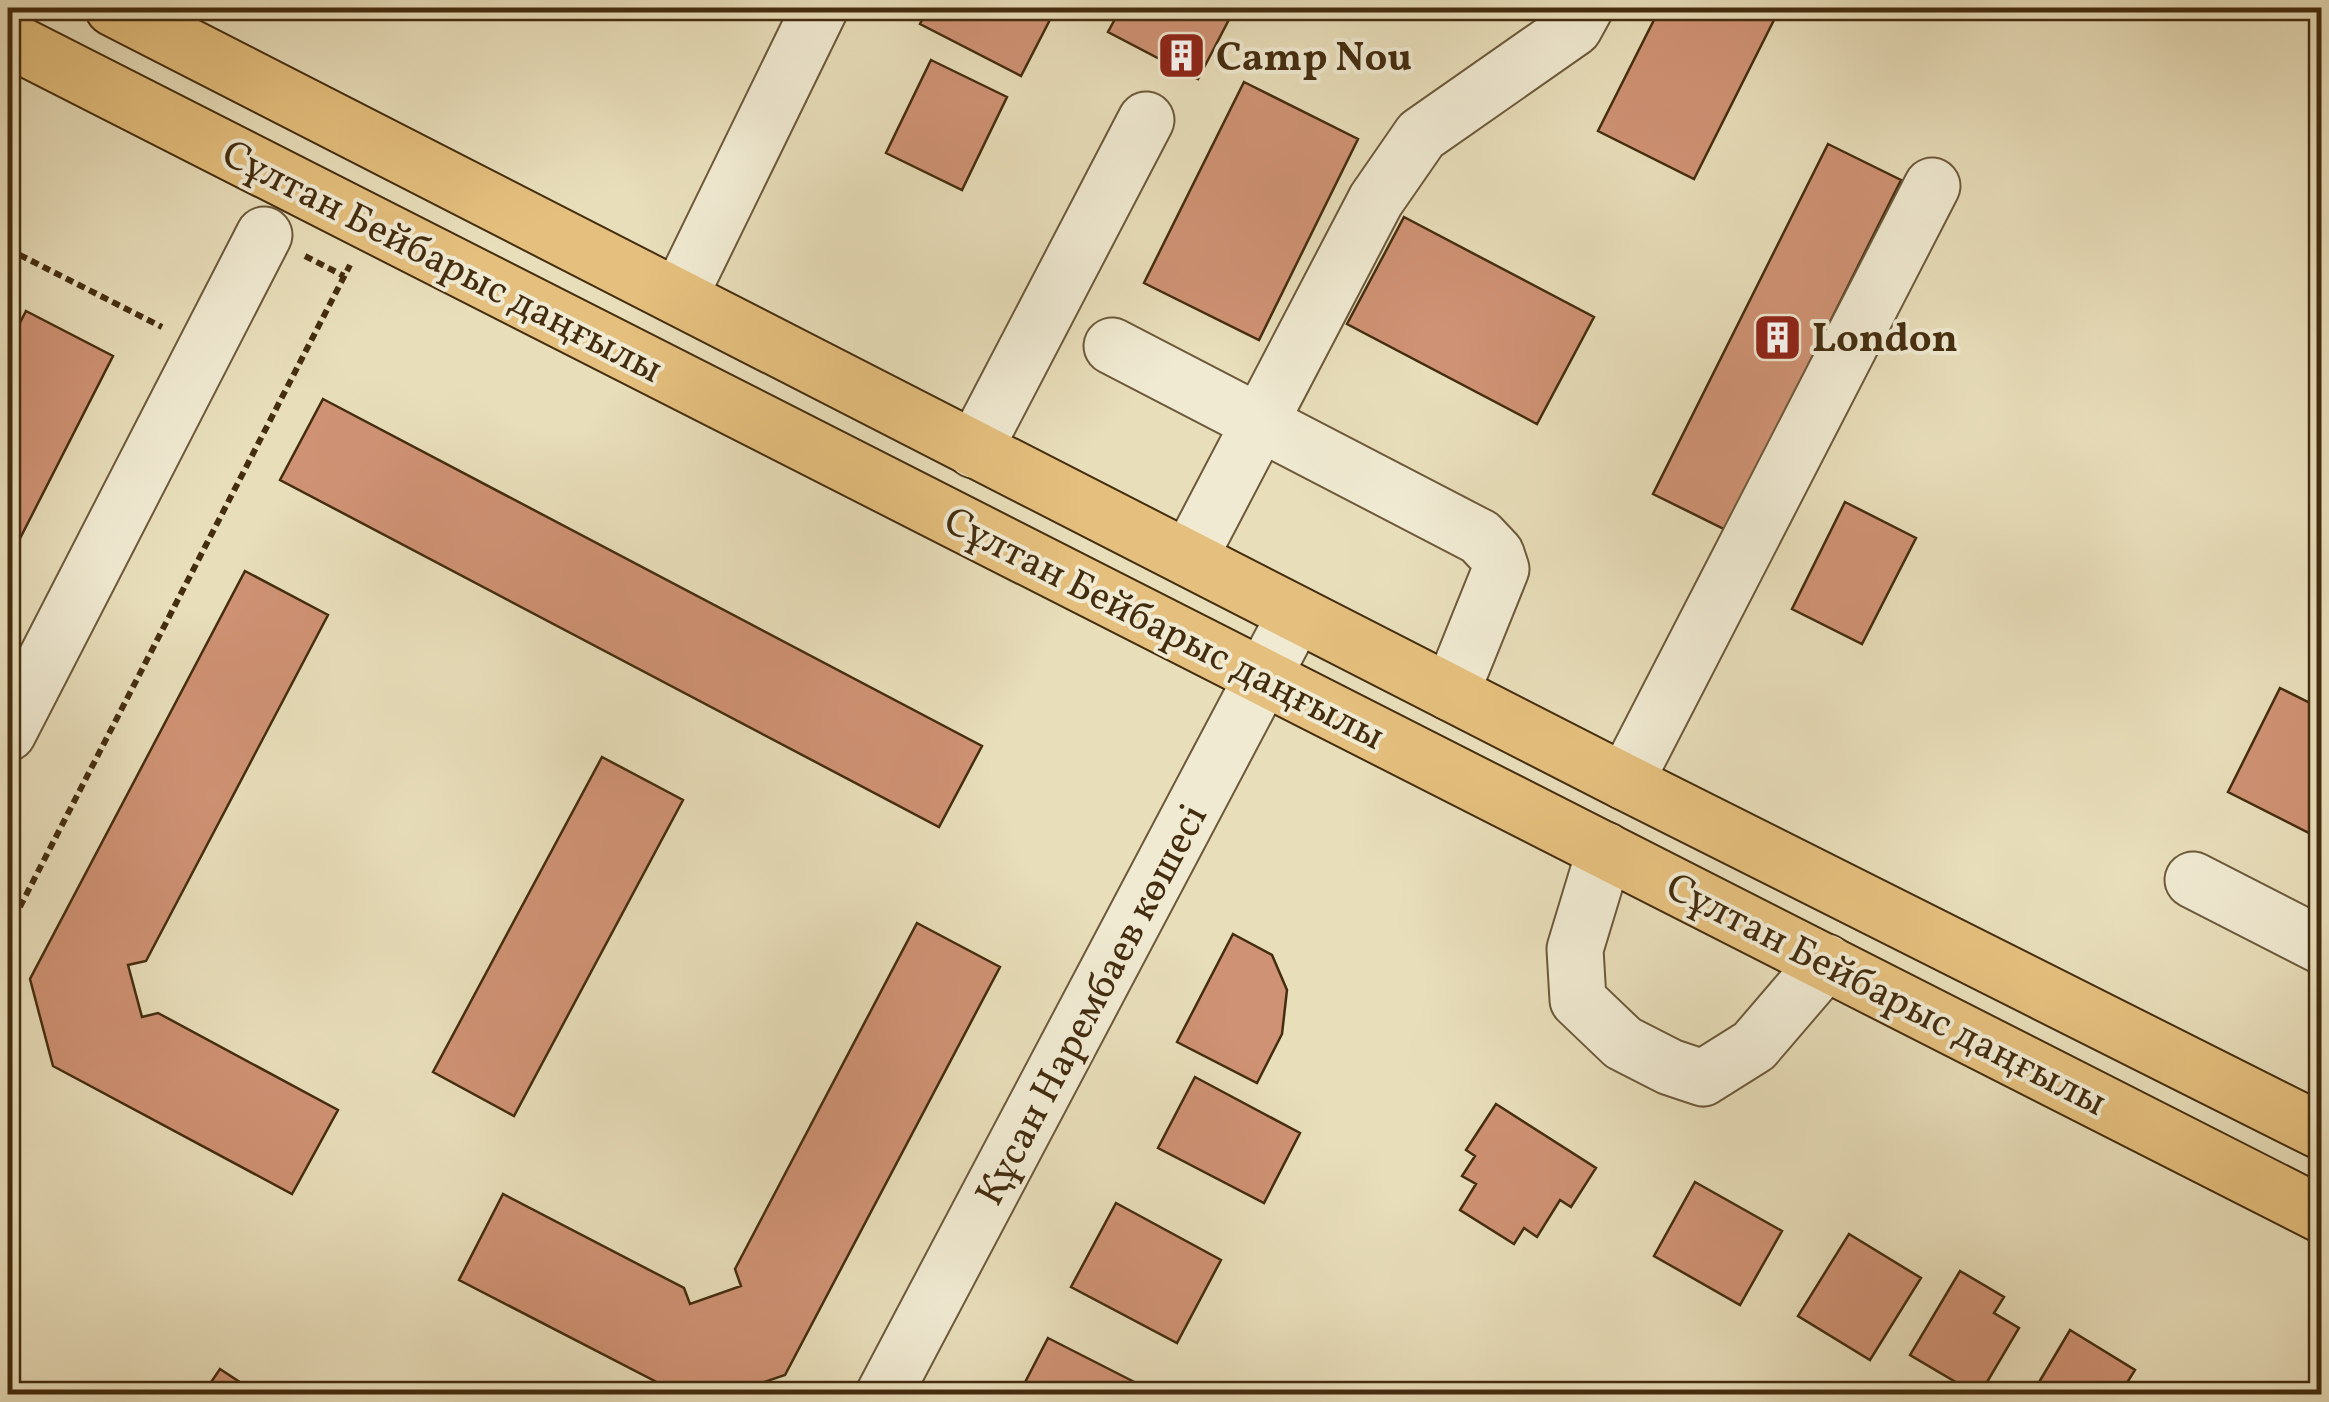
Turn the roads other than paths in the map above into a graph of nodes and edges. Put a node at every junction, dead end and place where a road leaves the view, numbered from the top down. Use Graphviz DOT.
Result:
graph roads {
  1 [pos="113,8"];
  2 [pos="820,8"];
  3 [pos="1585,8"];
  4 [pos="8,39"];
  5 [pos="1146,120"];
  6 [pos="1932,186"];
  7 [pos="264,234"];
  8 [pos="679,297"];
  9 [pos="1112,346"];
  10 [pos="1260,423"];
  11 [pos="974,450"];
  12 [pos="1189,558"];
  13 [pos="1296,614"];
  14 [pos="1263,677"];
  15 [pos="1451,694"];
  16 [pos="8,733"];
  17 [pos="1625,782"];
  18 [pos="1606,850"];
  19 [pos="2193,880"];
  20 [pos="1886,913"];
  21 [pos="2322,946"];
  22 [pos="1840,969"];
  23 [pos="2322,1132"];
  24 [pos="2322,1215"];
  25 [pos="884,1394"];
  1 -- 8 [label="main road, Сұлтан Бейбарыс даңғылы"];
  2 -- 8 [label="street"];
  3 -- 10 [label="street"];
  4 -- 14 [label="main road, Сұлтан Бейбарыс даңғылы"];
  5 -- 11 [label="street"];
  6 -- 17 [label="street"];
  7 -- 16 [label="street"];
  8 -- 11 [label="main road, Сұлтан Бейбарыс даңғылы"];
  9 -- 10 [label="street"];
  10 -- 12 [label="street"];
  10 -- 15 [label="street"];
  11 -- 12 [label="main road, Сұлтан Бейбарыс даңғылы"];
  12 -- 13 [label="main road, Сұлтан Бейбарыс даңғылы"];
  13 -- 14 [label="street, Құсан Нарембаев көшесі"];
  13 -- 15 [label="main road, Сұлтан Бейбарыс даңғылы"];
  14 -- 18 [label="main road, Сұлтан Бейбарыс даңғылы"];
  14 -- 25 [label="street, Құсан Нарембаев көшесі"];
  15 -- 17 [label="main road, Сұлтан Бейбарыс даңғылы"];
  17 -- 20 [label="main road, Сұлтан Бейбарыс даңғылы"];
  18 -- 22 [label="main road, Сұлтан Бейбарыс даңғылы"];
  18 -- 22 [label="street"];
  19 -- 21 [label="street"];
  20 -- 22 [label="main road"];
  20 -- 23 [label="main road, Сұлтан Бейбарыс даңғылы"];
  22 -- 24 [label="main road, Сұлтан Бейбарыс даңғылы"];
}
